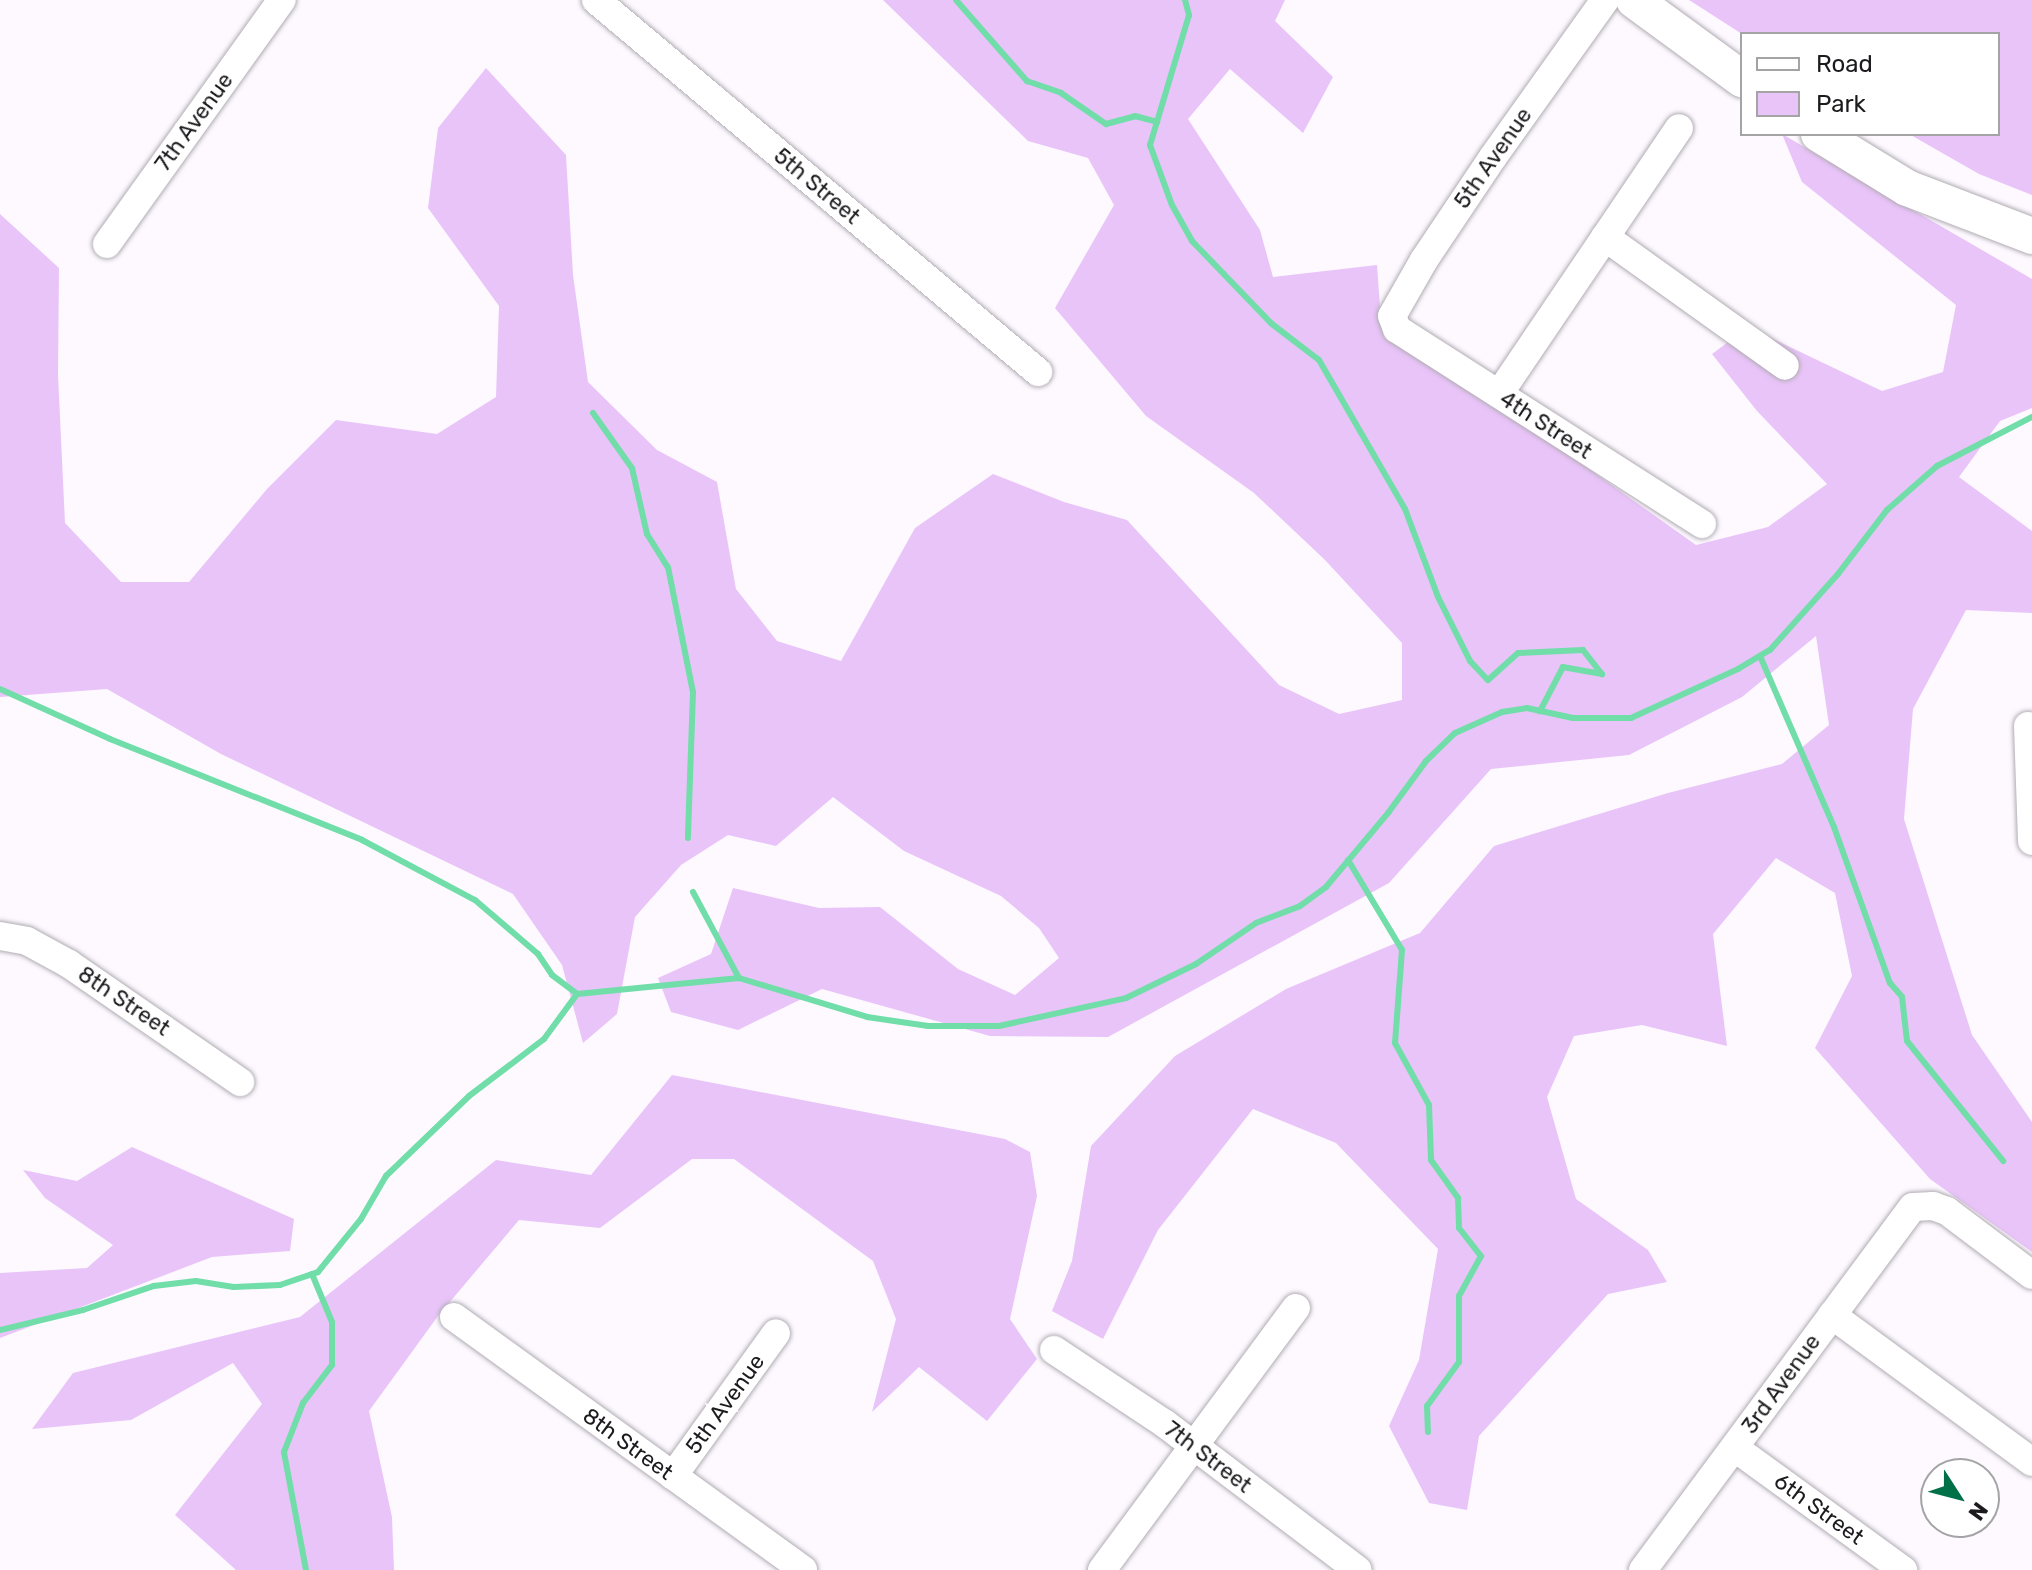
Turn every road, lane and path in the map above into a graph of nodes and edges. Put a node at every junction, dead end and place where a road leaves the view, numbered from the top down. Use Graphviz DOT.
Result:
graph roads {
  1 [pos="282,0"];
  2 [pos="596,0"];
  3 [pos="1605,0"];
  4 [pos="1634,0"];
  5 [pos="1740,78"];
  6 [pos="1679,128"];
  7 [pos="1822,136"];
  8 [pos="2032,236"];
  9 [pos="1605,237"];
  10 [pos="107,244"];
  11 [pos="1393,322"];
  12 [pos="1785,366"];
  13 [pos="1038,372"];
  14 [pos="1499,394"];
  15 [pos="1702,524"];
  16 [pos="2028,726"];
  17 [pos="2032,841"];
  18 [pos="0,936"];
  19 [pos="240,1082"];
  20 [pos="2032,1275"];
  21 [pos="1296,1308"];
  22 [pos="1832,1315"];
  23 [pos="454,1317"];
  24 [pos="776,1333"];
  25 [pos="1054,1350"];
  26 [pos="1195,1447"];
  27 [pos="1735,1448"];
  28 [pos="2032,1462"];
  29 [pos="673,1476"];
  30 [pos="803,1570"];
  31 [pos="1102,1570"];
  32 [pos="1358,1570"];
  33 [pos="1643,1570"];
  34 [pos="1903,1570"];
  1 -- 10 [label="street, 7th Avenue"];
  2 -- 13 [label="street, 5th Street"];
  3 -- 11 [label="street, 5th Avenue"];
  4 -- 5 [label="main road"];
  6 -- 9 [label="street"];
  7 -- 8 [label="main road"];
  9 -- 12 [label="street"];
  9 -- 14 [label="street"];
  11 -- 14 [label="street, 4th Street"];
  14 -- 15 [label="street, 4th Street"];
  16 -- 17 [label="street"];
  18 -- 19 [label="street, 8th Street"];
  20 -- 22 [label="street, 3rd Avenue"];
  21 -- 26 [label="street"];
  22 -- 27 [label="street, 3rd Avenue"];
  22 -- 28 [label="street"];
  23 -- 29 [label="street, 8th Street"];
  24 -- 29 [label="street, 5th Avenue"];
  25 -- 26 [label="street, 7th Street"];
  26 -- 31 [label="street"];
  26 -- 32 [label="street, 7th Street"];
  27 -- 33 [label="street, 3rd Avenue"];
  27 -- 34 [label="street, 6th Street"];
  29 -- 30 [label="street, 8th Street"];
}
